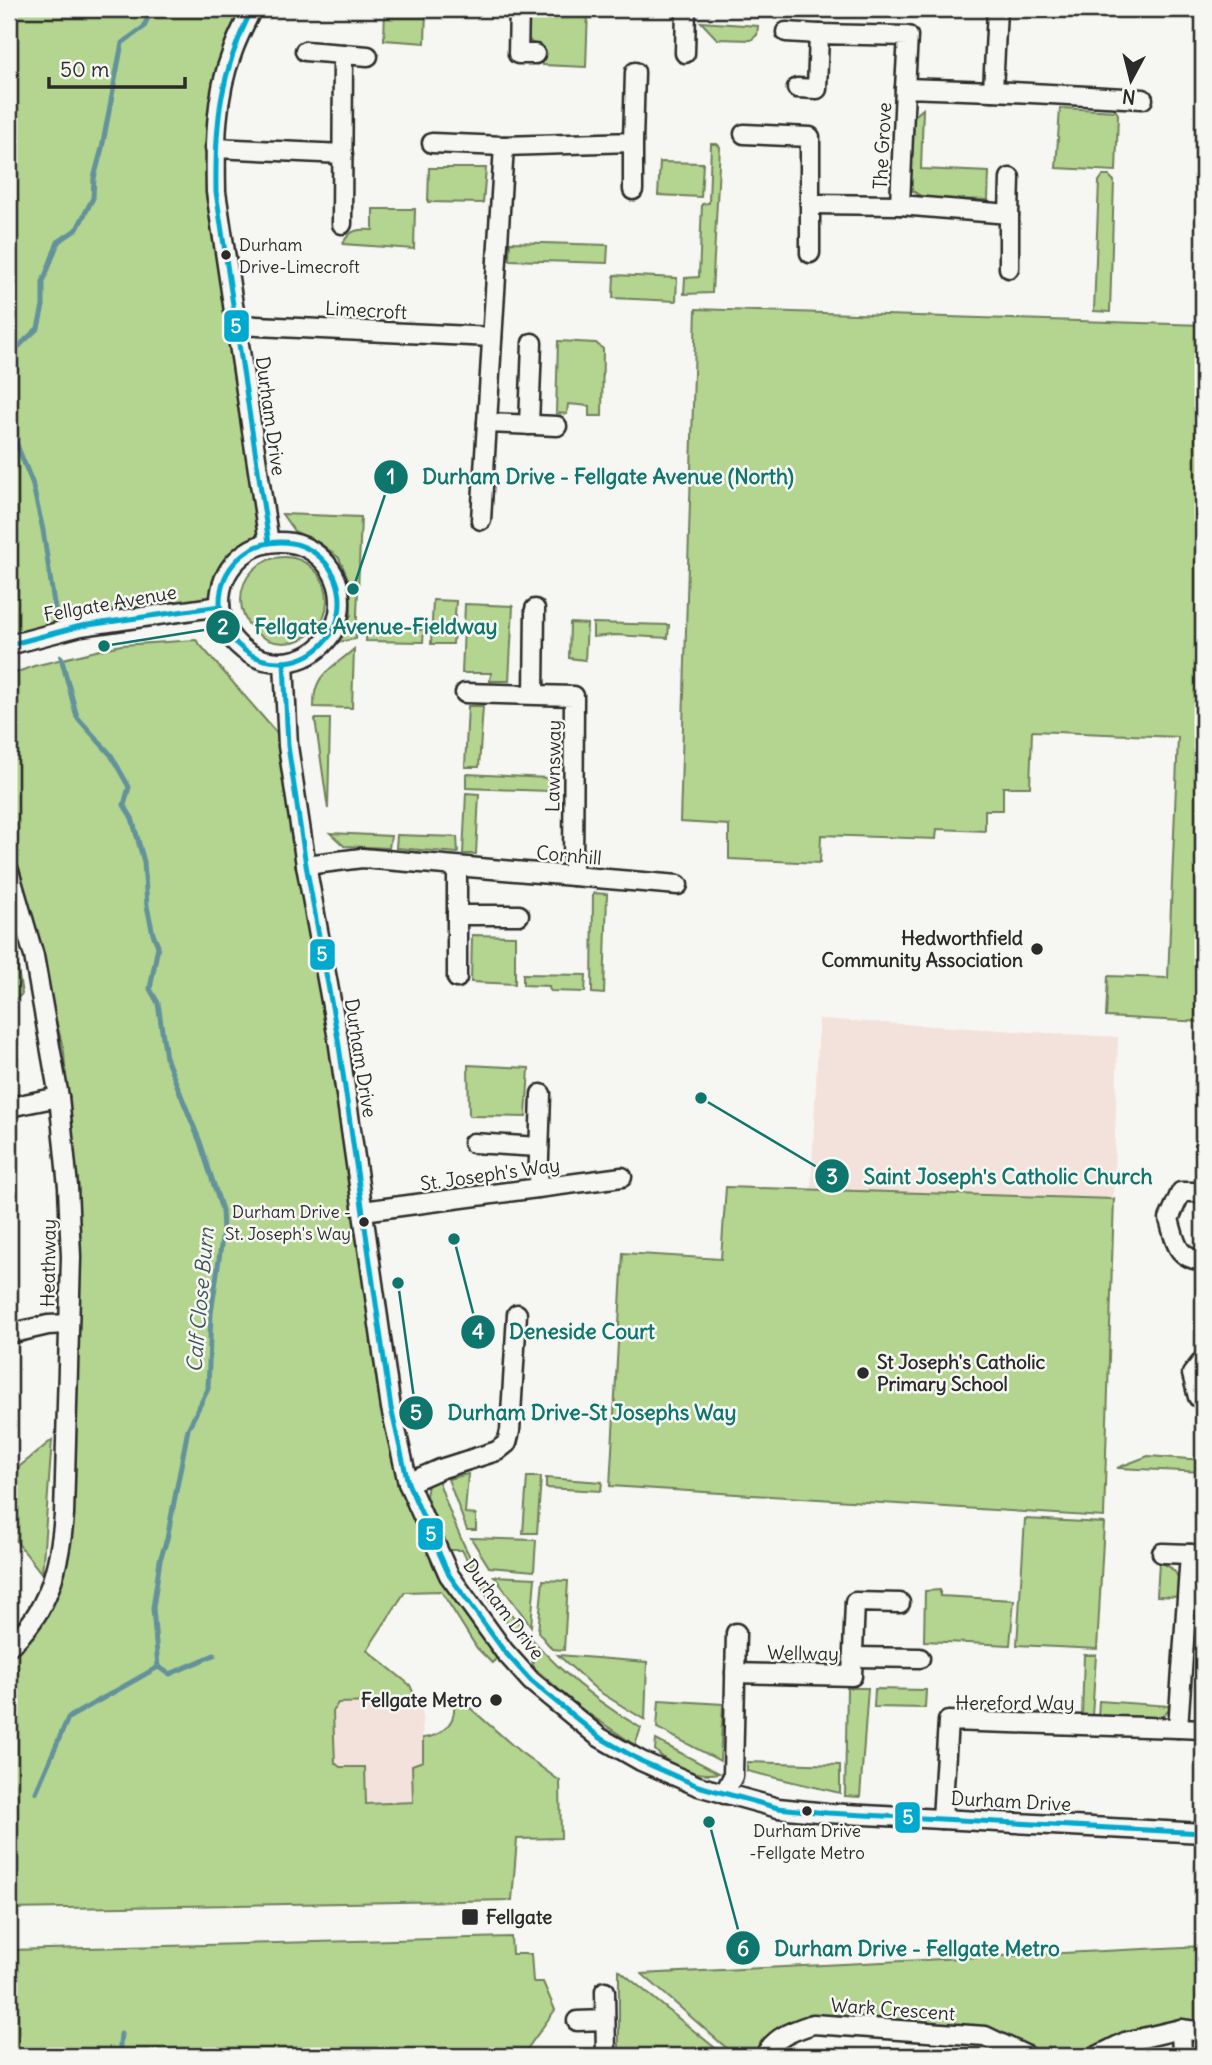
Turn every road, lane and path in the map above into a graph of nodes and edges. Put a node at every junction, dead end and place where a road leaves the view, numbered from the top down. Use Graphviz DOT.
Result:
graph roads {
  1 [pos="252,9"];
  2 [pos="519,9"];
  3 [pos="687,9"];
  4 [pos="998,9"];
  5 [pos="786,32"];
  6 [pos="819,34"];
  7 [pos="305,51"];
  8 [pos="685,53"];
  9 [pos="343,54"];
  10 [pos="535,54"];
  11 [pos="368,56"];
  12 [pos="635,72"];
  13 [pos="797,88"];
  14 [pos="905,88"];
  15 [pos="993,91"];
  16 [pos="1143,99"];
  17 [pos="744,134"];
  18 [pos="633,142"];
  19 [pos="432,143"];
  20 [pos="504,146"];
  21 [pos="215,148"];
  22 [pos="343,153"];
  23 [pos="1010,178"];
  24 [pos="633,190"];
  25 [pos="810,204"];
  26 [pos="900,205"];
  27 [pos="1009,214"];
  28 [pos="342,224"];
  29 [pos="810,253"];
  30 [pos="1009,268"];
  31 [pos="237,325"];
  32 [pos="492,337"];
  33 [pos="532,343"];
  34 [pos="487,423"];
  35 [pos="529,425"];
  36 [pos="557,426"];
  37 [pos="481,520"];
  38 [pos="269,543"];
  39 [pos="220,606"];
  40 [pos="535,609"];
  41 [pos="9,645"];
  42 [pos="284,662"];
  43 [pos="465,693"];
  44 [pos="534,694"];
  45 [pos="306,865"];
  46 [pos="457,867"];
  47 [pos="9,871"];
  48 [pos="573,876"];
  49 [pos="678,885"];
  50 [pos="457,915"];
  51 [pos="519,915"];
  52 [pos="457,978"];
  53 [pos="541,1094"];
  54 [pos="59,1097"];
  55 [pos="9,1107"];
  56 [pos="473,1143"];
  57 [pos="540,1147"];
  58 [pos="622,1178"];
  59 [pos="538,1188"];
  60 [pos="1203,1192"];
  61 [pos="363,1211"];
  62 [pos="1203,1261"];
  63 [pos="517,1314"];
  64 [pos="68,1324"];
  65 [pos="9,1335"];
  66 [pos="1203,1360"];
  67 [pos="1198,1396"];
  68 [pos="408,1483"];
  69 [pos="1162,1553"];
  70 [pos="1197,1555"];
  71 [pos="900,1603"];
  72 [pos="736,1633"];
  73 [pos="9,1646"];
  74 [pos="853,1657"];
  75 [pos="920,1658"];
  76 [pos="734,1673"];
  77 [pos="1178,1728"];
  78 [pos="1203,1729"];
  79 [pos="724,1794"];
  80 [pos="942,1819"];
  81 [pos="1203,1833"];
  82 [pos="606,1991"];
  83 [pos="605,2020"];
  84 [pos="578,2021"];
  85 [pos="1181,2029"];
  86 [pos="1203,2032"];
  87 [pos="606,2056"];
  88 [pos="765,2056"];
  89 [pos="1027,2056"];
  90 [pos="1097,2056"];
  91 [pos="1182,2056"];
  1 -- 21 [label="street, Durham Drive"];
  2 -- 10 [label="street"];
  3 -- 8 [label="street"];
  4 -- 15 [label="street"];
  5 -- 6 [label="street, The Grove"];
  6 -- 13 [label="street"];
  6 -- 14 [label="street, The Grove"];
  7 -- 9 [label="street"];
  9 -- 11 [label="street"];
  9 -- 22 [label="street"];
  12 -- 18 [label="street"];
  14 -- 15 [label="street, The Grove"];
  14 -- 26 [label="street, The Grove"];
  15 -- 16 [label="street, The Grove"];
  17 -- 25 [label="street"];
  18 -- 20 [label="street"];
  18 -- 24 [label="street"];
  19 -- 20 [label="street"];
  20 -- 32 [label="street"];
  21 -- 22 [label="street"];
  21 -- 31 [label="street, Durham Drive"];
  22 -- 28 [label="street"];
  23 -- 27 [label="street"];
  25 -- 26 [label="street, The Grove"];
  25 -- 29 [label="street"];
  26 -- 27 [label="street, The Grove"];
  27 -- 30 [label="street"];
  31 -- 32 [label="street, Limecroft"];
  31 -- 38 [label="street, Durham Drive"];
  32 -- 34 [label="street"];
  33 -- 35 [label="street"];
  34 -- 35 [label="street"];
  34 -- 37 [label="street"];
  35 -- 36 [label="street"];
  38 -- 39 [label="street"];
  38 -- 42 [label="street"];
  39 -- 41 [label="street, Fellgate Avenue"];
  39 -- 42 [label="street"];
  40 -- 44 [label="street, Lawnsway"];
  42 -- 45 [label="street, Durham Drive"];
  43 -- 44 [label="street, Lawnsway"];
  44 -- 48 [label="street, Lawnsway"];
  45 -- 46 [label="street, Cornhill"];
  45 -- 61 [label="street, Durham Drive"];
  46 -- 48 [label="street, Cornhill"];
  46 -- 50 [label="street"];
  47 -- 54 [label="street, Heathway"];
  48 -- 49 [label="street, Cornhill"];
  50 -- 51 [label="street"];
  50 -- 52 [label="street"];
  53 -- 57 [label="street"];
  54 -- 55 [label="street"];
  54 -- 64 [label="street, Heathway"];
  56 -- 57 [label="street"];
  57 -- 59 [label="street"];
  58 -- 59 [label="street, St. Joseph's Way"];
  59 -- 61 [label="street, St. Joseph's Way"];
  60 -- 62 [label="street"];
  61 -- 68 [label="street, Durham Drive"];
  63 -- 68 [label="street"];
  64 -- 65 [label="street"];
  64 -- 73 [label="street, Heathway"];
  66 -- 67 [label="street"];
  68 -- 79 [label="street, Durham Drive"];
  69 -- 70 [label="street"];
  70 -- 77 [label="street"];
  71 -- 74 [label="street, Wellway"];
  72 -- 76 [label="street"];
  74 -- 75 [label="street, Wellway"];
  74 -- 76 [label="street, Wellway"];
  76 -- 79 [label="street"];
  77 -- 78 [label="street, Hereford Way"];
  77 -- 80 [label="street, Hereford Way"];
  79 -- 80 [label="street, Durham Drive"];
  80 -- 81 [label="street, Durham Drive"];
  82 -- 83 [label="street"];
  83 -- 84 [label="street"];
  83 -- 87 [label="street"];
  85 -- 86 [label="street"];
  85 -- 90 [label="street"];
  85 -- 91 [label="street"];
  88 -- 89 [label="street, Wark Crescent"];
}
